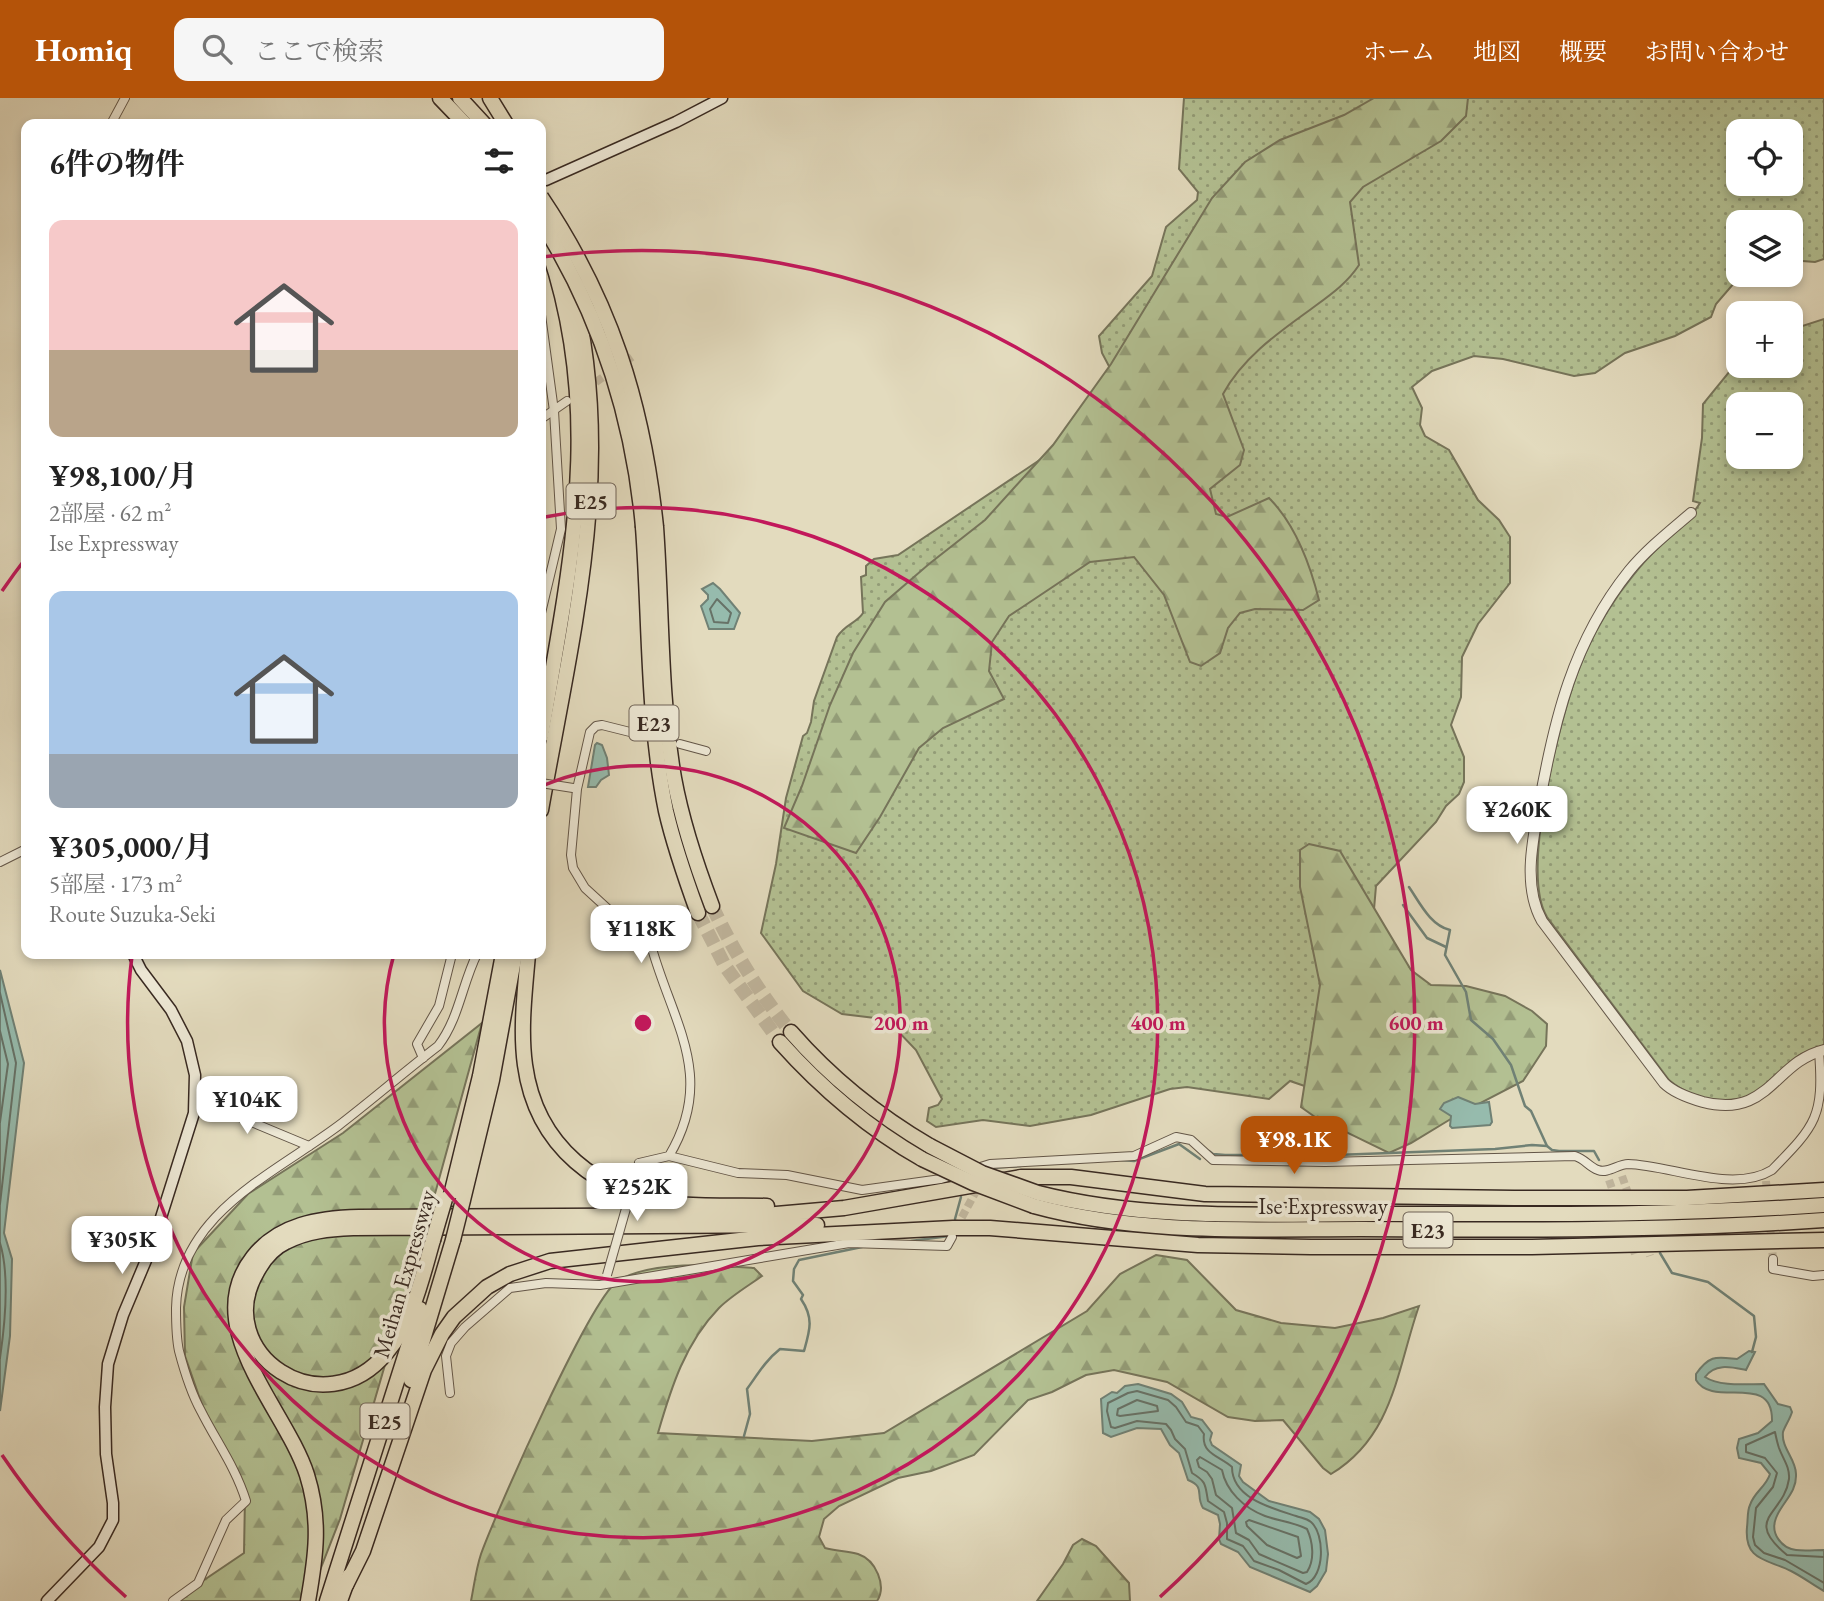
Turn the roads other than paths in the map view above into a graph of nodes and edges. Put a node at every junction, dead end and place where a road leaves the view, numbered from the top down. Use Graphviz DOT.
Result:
graph roads {
  1 [pos="125,98"];
  2 [pos="440,98"];
  3 [pos="460,98"];
  4 [pos="474,98"];
  5 [pos="490,98"];
  6 [pos="722,98"];
  7 [pos="114,119"];
  8 [pos="461,119"];
  9 [pos="479,119"];
  10 [pos="488,119"];
  11 [pos="503,119"];
  12 [pos="546,180"];
  13 [pos="546,204"];
  14 [pos="546,209"];
  15 [pos="546,230"];
  16 [pos="546,246"];
  17 [pos="546,352"];
  18 [pos="567,401"];
  19 [pos="554,411"];
  20 [pos="546,416"];
  21 [pos="1691,513"];
  22 [pos="650,527"];
  23 [pos="546,591"];
  24 [pos="546,706"];
  25 [pos="646,736"];
  26 [pos="680,744"];
  27 [pos="706,751"];
  28 [pos="546,781"];
  29 [pos="546,784"];
  30 [pos="575,789"];
  31 [pos="21,852"];
  32 [pos="0,862"];
  33 [pos="712,906"];
  34 [pos="698,913"];
  35 [pos="136,959"];
  36 [pos="451,959"];
  37 [pos="475,959"];
  38 [pos="502,959"];
  39 [pos="514,959"];
  40 [pos="528,959"];
  41 [pos="786,1037"];
  42 [pos="1822,1050"];
  43 [pos="423,1058"];
  44 [pos="196,1099"];
  45 [pos="309,1146"];
  46 [pos="669,1156"];
  47 [pos="1621,1166"];
  48 [pos="1605,1171"];
  49 [pos="1622,1176"];
  50 [pos="1609,1180"];
  51 [pos="1824,1190"];
  52 [pos="453,1199"];
  53 [pos="1036,1199"];
  54 [pos="893,1201"];
  55 [pos="1824,1205"];
  56 [pos="1824,1220"];
  57 [pos="927,1228"];
  58 [pos="952,1237"];
  59 [pos="442,1240"];
  60 [pos="1824,1240"];
  61 [pos="1773,1259"];
  62 [pos="607,1275"];
  63 [pos="1824,1275"];
  64 [pos="450,1393"];
  65 [pos="346,1585"];
  66 [pos="47,1601"];
  67 [pos="173,1601"];
  68 [pos="308,1601"];
  69 [pos="327,1601"];
  70 [pos="340,1601"];
  1 -- 7 [label="street"];
  2 -- 8 [label="highway"];
  3 -- 9 [label="highway"];
  4 -- 10 [label="highway"];
  5 -- 11 [label="highway"];
  6 -- 12 [label="main road"];
  13 -- 22 [label="highway, E23, bridge"];
  14 -- 28 [label="highway, E25"];
  15 -- 22 [label="highway, E23, bridge"];
  16 -- 24 [label="highway, E25"];
  17 -- 19 [label="street"];
  18 -- 19 [label="street"];
  19 -- 20 [label="street"];
  19 -- 23 [label="street"];
  21 -- 42 [label="street"];
  22 -- 33 [label="highway, E23"];
  22 -- 34 [label="highway, E23"];
  25 -- 30 [label="street"];
  26 -- 27 [label="street"];
  29 -- 30 [label="street, bridge"];
  30 -- 46 [label="street"];
  31 -- 32 [label="street"];
  35 -- 44 [label="main road"];
  36 -- 43 [label="street"];
  37 -- 43 [label="street"];
  38 -- 52 [label="highway, Meihan Expressway / E25"];
  39 -- 52 [label="highway, Meihan Expressway / E25"];
  40 -- 54 [label="highway"];
  41 -- 53 [label="highway, E23, bridge"];
  42 -- 47 [label="street"];
  43 -- 45 [label="street"];
  44 -- 45 [label="street"];
  44 -- 66 [label="main road"];
  45 -- 67 [label="street"];
  46 -- 48 [label="street"];
  46 -- 62 [label="street, bridge"];
  47 -- 48 [label="street"];
  47 -- 49 [label="street"];
  48 -- 50 [label="street"];
  51 -- 54 [label="highway"];
  52 -- 59 [label="highway, Meihan Expressway / E25, bridge"];
  53 -- 55 [label="highway, Ise Expressway / E23"];
  53 -- 56 [label="highway, Ise Expressway / E23"];
  54 -- 68 [label="highway"];
  57 -- 59 [label="highway"];
  57 -- 60 [label="highway"];
  57 -- 65 [label="highway"];
  58 -- 64 [label="street"];
  59 -- 65 [label="highway, Meihan Expressway / E25"];
  59 -- 69 [label="highway, Meihan Expressway / E25"];
  61 -- 63 [label="street"];
  65 -- 70 [label="highway, Meihan Expressway / E25"];
}
